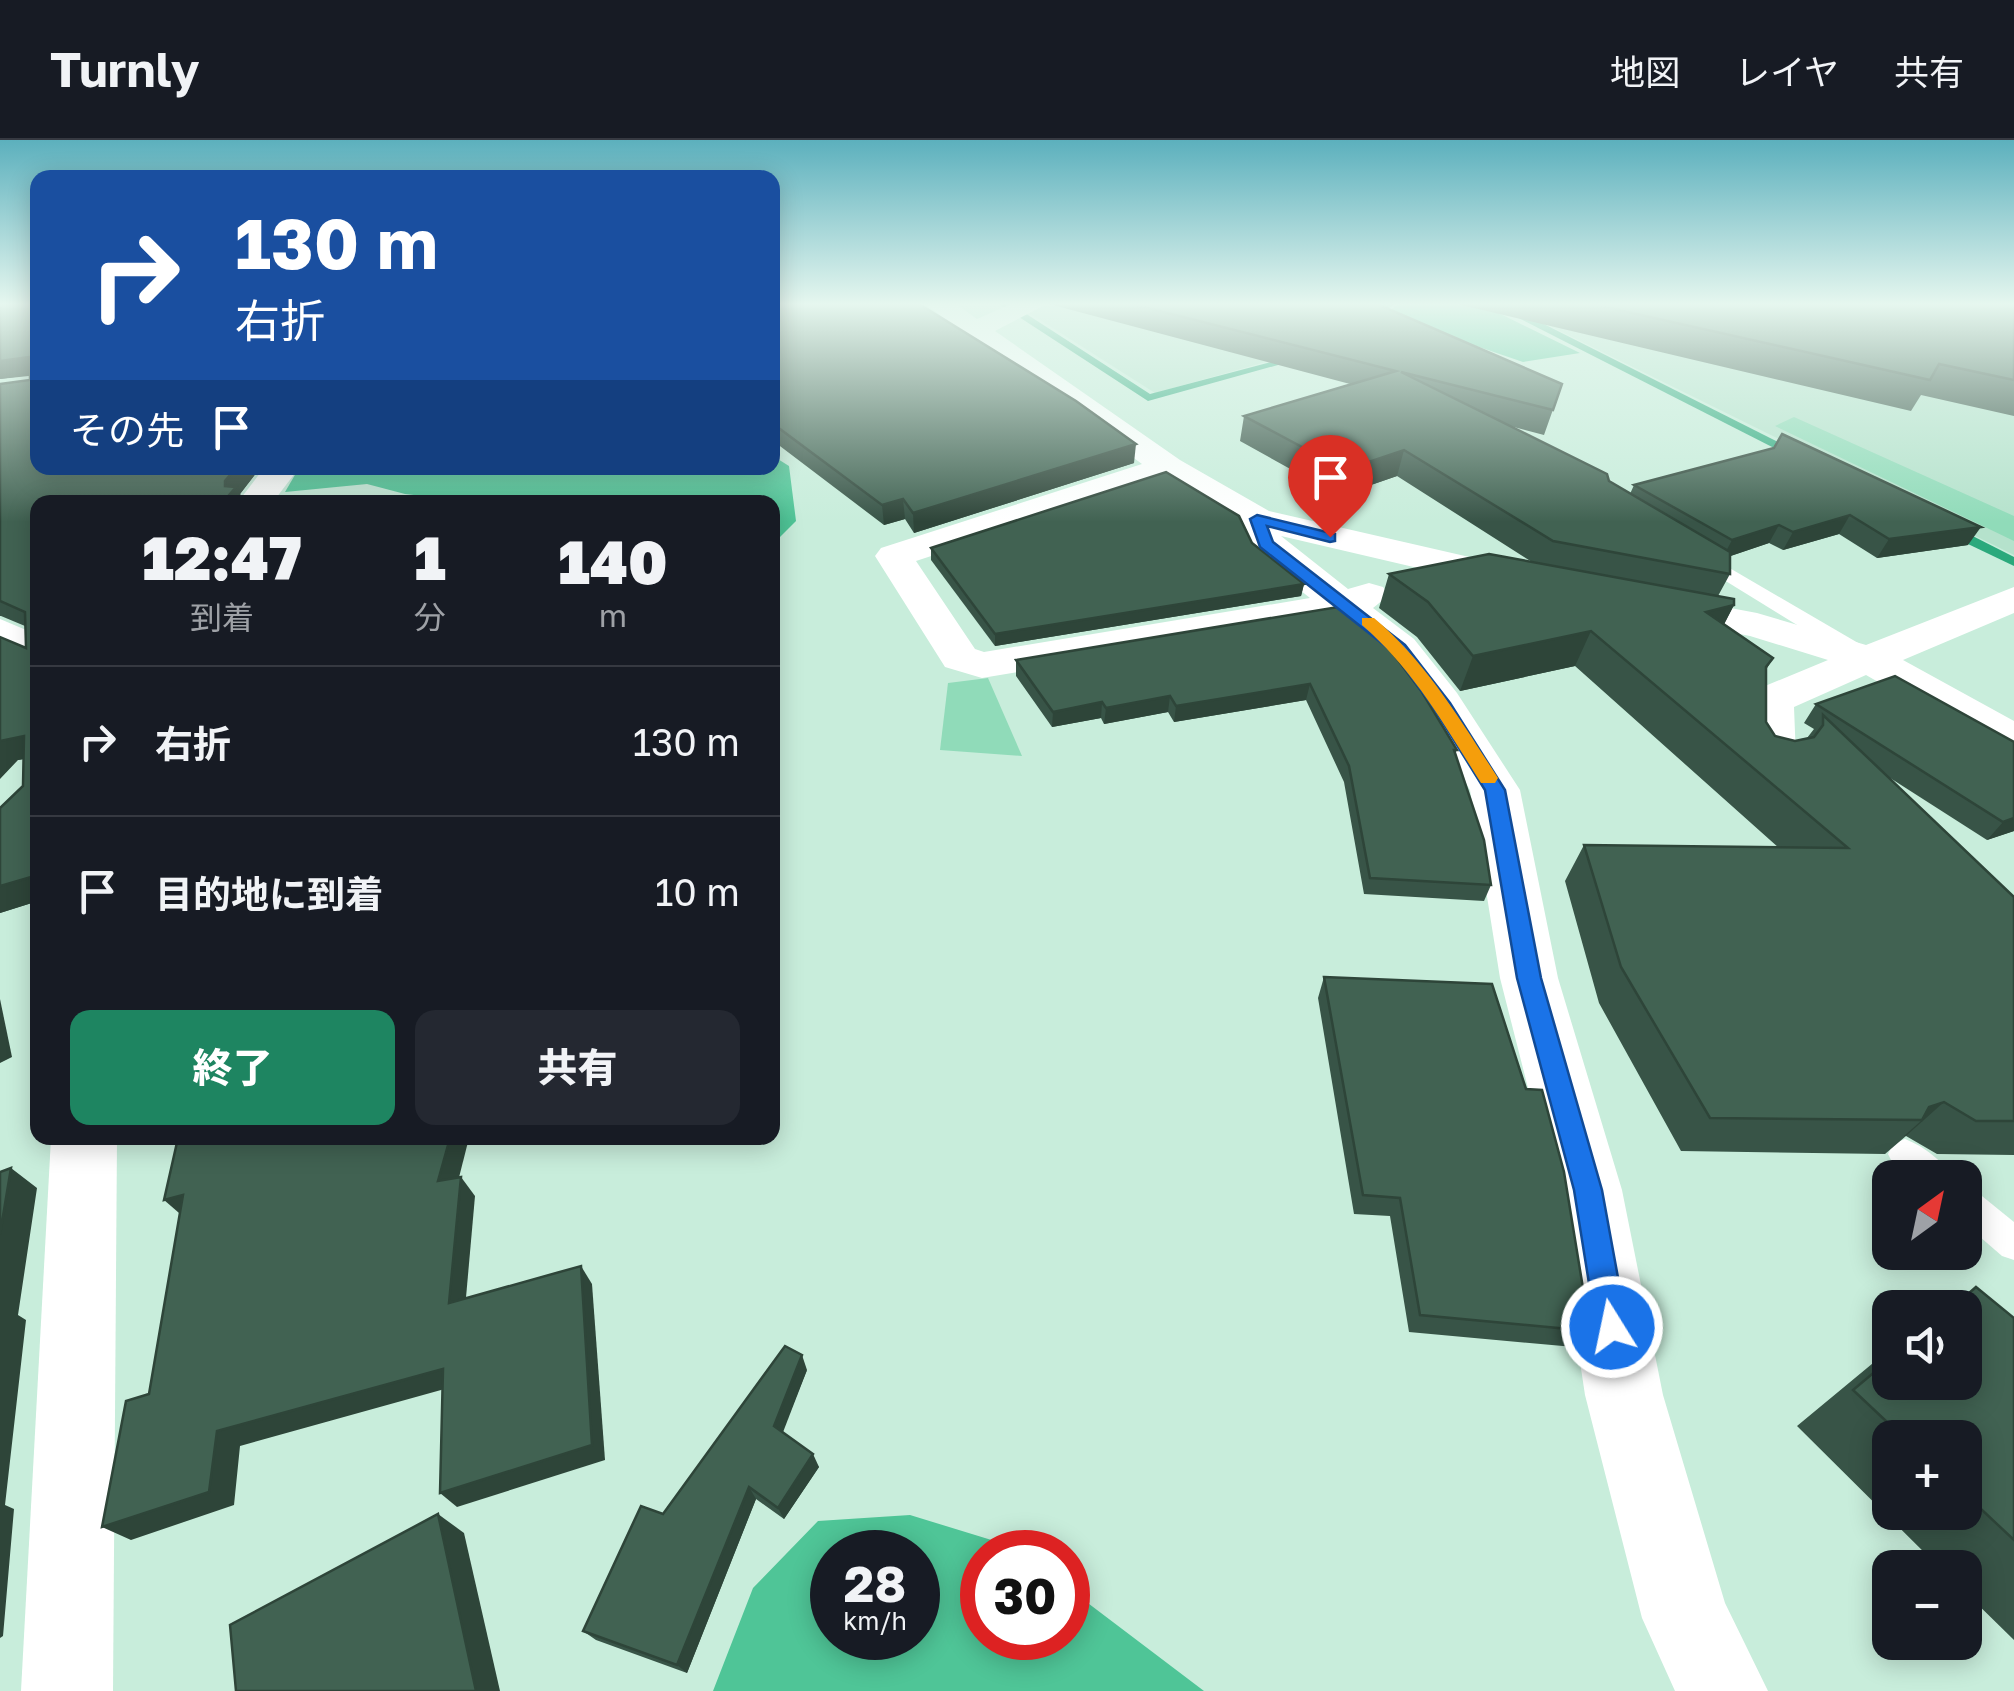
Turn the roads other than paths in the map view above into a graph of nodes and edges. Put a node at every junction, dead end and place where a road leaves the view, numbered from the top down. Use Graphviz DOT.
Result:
graph roads {
  1 [pos="1040,376"];
  2 [pos="1168,467"];
  3 [pos="276,475"];
  4 [pos="261,495"];
  5 [pos="1257,519"];
  6 [pos="1672,540"];
  7 [pos="1439,564"];
  8 [pos="1552,586"];
  9 [pos="2014,599"];
  10 [pos="1626,600"];
  11 [pos="1348,604"];
  12 [pos="0,631"];
  13 [pos="30,648"];
  14 [pos="1869,658"];
  15 [pos="2014,740"];
  16 [pos="1772,758"];
  17 [pos="84,1145"];
  18 [pos="1905,1154"];
  19 [pos="1912,1160"];
  20 [pos="1982,1217"];
  21 [pos="2014,1244"];
  22 [pos="68,1691"];
  23 [pos="1722,1691"];
  1 -- 2 [label="street"];
  2 -- 5 [label="street"];
  2 -- 11 [label="street"];
  3 -- 4 [label="street"];
  5 -- 7 [label="street"];
  5 -- 11 [label="street"];
  6 -- 14 [label="lane"];
  7 -- 8 [label="street"];
  7 -- 11 [label="street"];
  9 -- 14 [label="street"];
  10 -- 14 [label="street"];
  11 -- 23 [label="street"];
  12 -- 13 [label="street"];
  14 -- 15 [label="street"];
  14 -- 16 [label="street"];
  17 -- 22 [label="street"];
  18 -- 19 [label="lane"];
  20 -- 21 [label="lane"];
}
